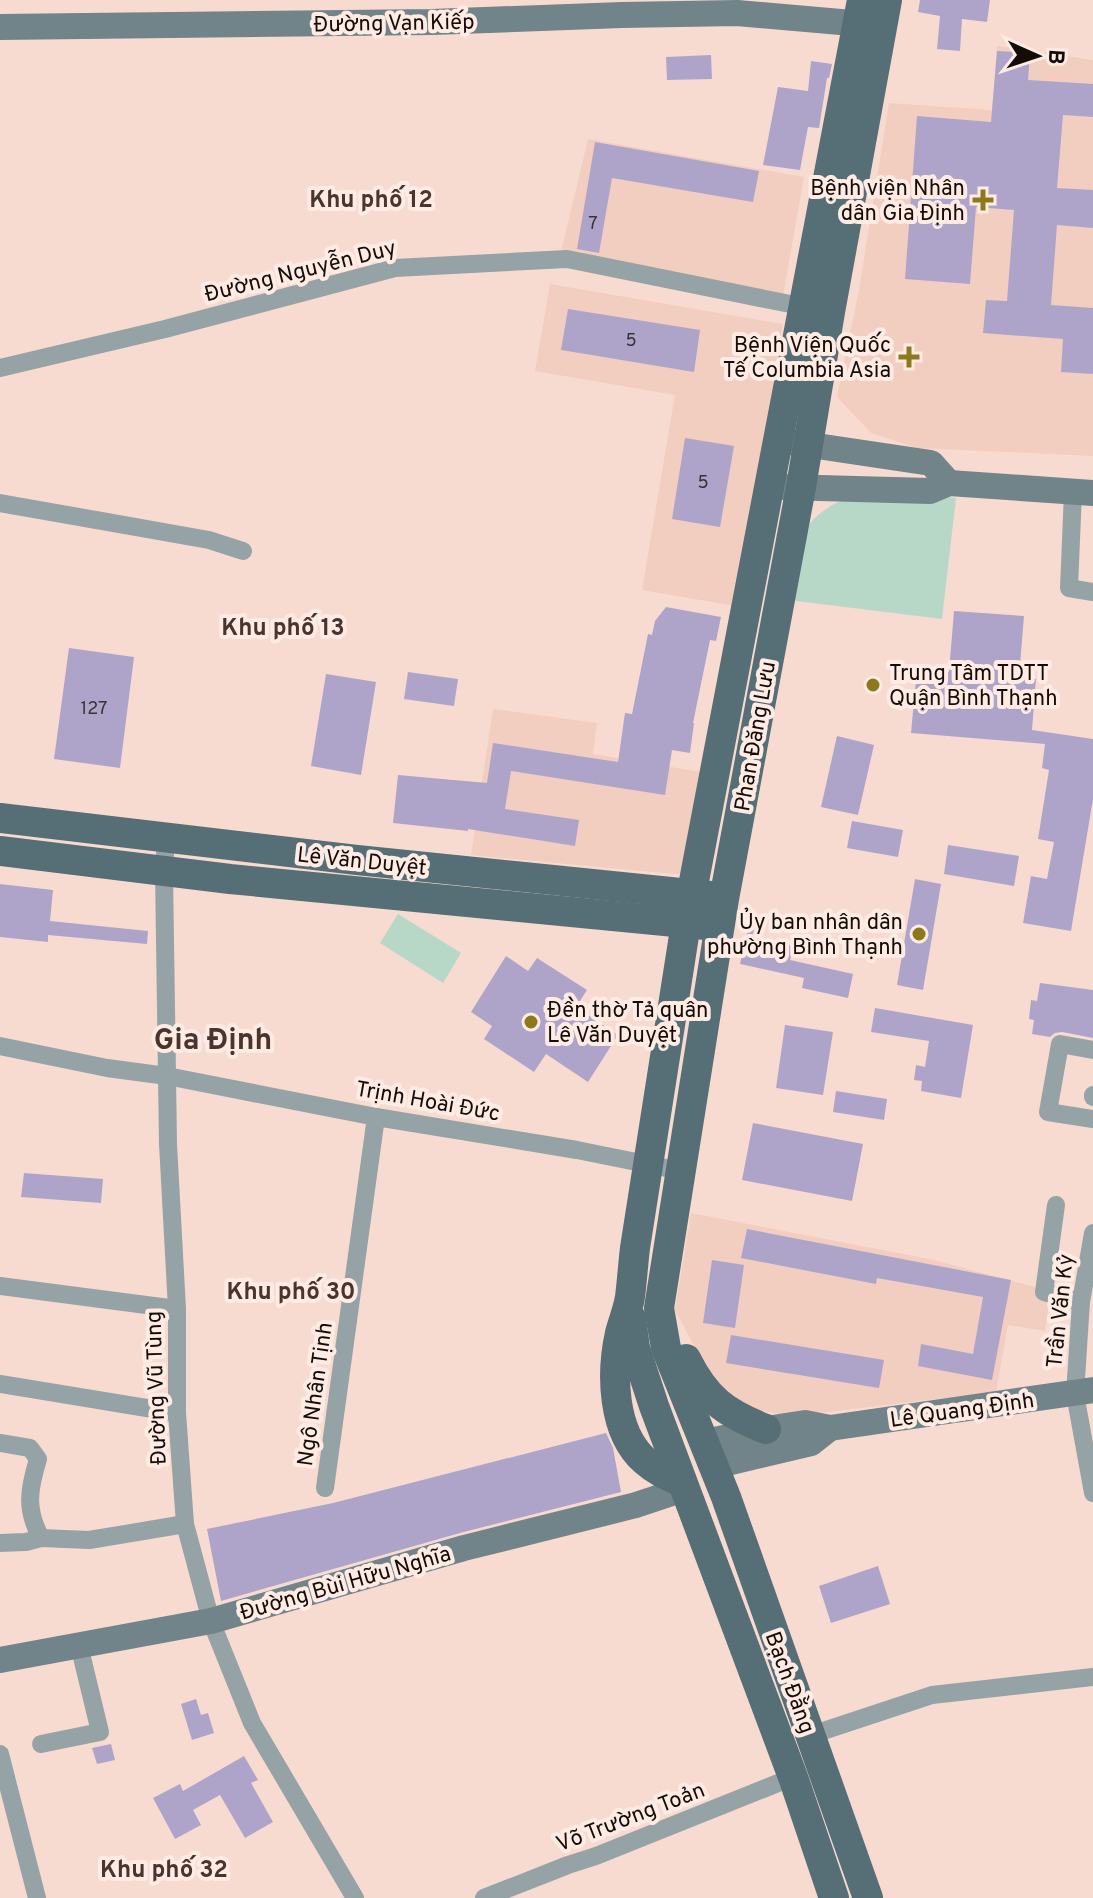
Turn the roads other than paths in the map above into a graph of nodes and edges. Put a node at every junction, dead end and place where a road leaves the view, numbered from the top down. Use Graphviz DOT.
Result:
graph roads {
  1 [pos="736,6"];
  2 [pos="873,12"];
  3 [pos="0,27"];
  4 [pos="832,233"];
  5 [pos="805,307"];
  6 [pos="0,368"];
  7 [pos="793,442"];
  8 [pos="949,483"];
  9 [pos="769,486"];
  10 [pos="801,487"];
  11 [pos="1083,493"];
  12 [pos="0,503"];
  13 [pos="243,551"];
  14 [pos="1093,592"];
  15 [pos="0,818"];
  16 [pos="166,837"];
  17 [pos="0,851"];
  18 [pos="332,857"];
  19 [pos="164,872"];
  20 [pos="328,889"];
  21 [pos="692,894"];
  22 [pos="722,913"];
  23 [pos="686,923"];
  24 [pos="0,1046"];
  25 [pos="1093,1050"];
  26 [pos="167,1076"];
  27 [pos="376,1117"];
  28 [pos="1093,1119"];
  29 [pos="649,1165"];
  30 [pos="681,1171"];
  31 [pos="1056,1205"];
  32 [pos="1093,1233"];
  33 [pos="0,1286"];
  34 [pos="629,1300"];
  35 [pos="1081,1302"];
  36 [pos="659,1308"];
  37 [pos="177,1309"];
  38 [pos="0,1384"];
  39 [pos="1084,1392"];
  40 [pos="177,1413"];
  41 [pos="830,1428"];
  42 [pos="766,1429"];
  43 [pos="0,1443"];
  44 [pos="673,1453"];
  45 [pos="709,1454"];
  46 [pos="682,1482"];
  47 [pos="325,1488"];
  48 [pos="1093,1493"];
  49 [pos="185,1524"];
  50 [pos="41,1538"];
  51 [pos="0,1543"];
  52 [pos="211,1621"];
  53 [pos="79,1645"];
  54 [pos="0,1660"];
  55 [pos="1093,1677"];
  56 [pos="811,1735"];
  57 [pos="41,1744"];
  58 [pos="0,1754"];
  59 [pos="793,1777"];
  60 [pos="37,1898"];
  61 [pos="355,1898"];
  62 [pos="484,1898"];
  63 [pos="834,1898"];
  64 [pos="868,1898"];
  1 -- 2 [label="street, Đường Vạn Kiếp"];
  1 -- 3 [label="street, Đường Vạn Kiếp"];
  2 -- 4 [label="main road, Phan Đăng Lưu"];
  4 -- 5 [label="main road, Phan Đăng Lưu"];
  4 -- 7 [label="main road, Phan Đăng Lưu"];
  5 -- 6 [label="street, Đường Nguyễn Duy"];
  5 -- 7 [label="main road, Phan Đăng Lưu"];
  7 -- 8 [label="street"];
  7 -- 9 [label="main road, Phan Đăng Lưu"];
  7 -- 10 [label="main road, Phan Đăng Lưu"];
  8 -- 10 [label="street"];
  8 -- 11 [label="street"];
  9 -- 10 [label="street"];
  9 -- 21 [label="main road, Phan Đăng Lưu"];
  10 -- 22 [label="main road, Phan Đăng Lưu"];
  11 -- 14 [label="street"];
  12 -- 13 [label="street"];
  15 -- 16 [label="main road, Lê Văn Duyệt"];
  16 -- 18 [label="main road, Lê Văn Duyệt"];
  16 -- 19 [label="street, Đường Vũ Tùng"];
  17 -- 19 [label="main road, Lê Văn Duyệt"];
  18 -- 20 [label="main road"];
  18 -- 21 [label="main road, Lê Văn Duyệt"];
  19 -- 20 [label="main road, Lê Văn Duyệt"];
  19 -- 26 [label="street, Đường Vũ Tùng"];
  20 -- 23 [label="main road, Lê Văn Duyệt"];
  21 -- 22 [label="main road, Lê Văn Duyệt"];
  21 -- 23 [label="main road, Phan Đăng Lưu"];
  22 -- 23 [label="main road, Lê Văn Duyệt"];
  22 -- 30 [label="main road, Phan Đăng Lưu"];
  23 -- 29 [label="main road, Phan Đăng Lưu"];
  24 -- 26 [label="street, Trịnh Hoài Đức"];
  25 -- 28 [label="street"];
  26 -- 27 [label="street, Trịnh Hoài Đức"];
  26 -- 37 [label="street, Đường Vũ Tùng"];
  27 -- 29 [label="street, Trịnh Hoài Đức"];
  27 -- 47 [label="street, Ngô Nhân Tịnh"];
  29 -- 30 [label="street, Trịnh Hoài Đức"];
  29 -- 34 [label="main road, Phan Đăng Lưu"];
  30 -- 36 [label="main road, Phan Đăng Lưu"];
  31 -- 35 [label="street"];
  32 -- 35 [label="street, Trần Văn Kỷ"];
  33 -- 37 [label="street"];
  34 -- 44 [label="main road, Phan Đăng Lưu"];
  34 -- 46 [label="main road, Phan Đăng Lưu"];
  35 -- 39 [label="street, Trần Văn Kỷ"];
  36 -- 42 [label="main road"];
  36 -- 45 [label="main road, Phan Đăng Lưu"];
  37 -- 40 [label="street, Đường Vũ Tùng"];
  38 -- 40 [label="street"];
  39 -- 41 [label="street, Lê Quang Định"];
  39 -- 48 [label="street, Trần Văn Kỷ"];
  40 -- 49 [label="street, Đường Vũ Tùng"];
  41 -- 42 [label="street, Lê Quang Định"];
  41 -- 45 [label="street, Lê Quang Định"];
  42 -- 45 [label="street, Lê Quang Định"];
  43 -- 50 [label="street"];
  44 -- 45 [label="main road"];
  44 -- 46 [label="main road, Phan Đăng Lưu"];
  45 -- 46 [label="main road"];
  45 -- 56 [label="main road, Bạch Đằng"];
  46 -- 52 [label="street, Đường Bùi Hữu Nghĩa"];
  46 -- 59 [label="main road, Bạch Đằng"];
  49 -- 50 [label="street"];
  49 -- 52 [label="street, Đường Vũ Tùng"];
  50 -- 51 [label="street"];
  52 -- 53 [label="street, Đường Bùi Hữu Nghĩa"];
  52 -- 61 [label="street, Đường Vũ Tùng"];
  53 -- 54 [label="street, Đường Bùi Hữu Nghĩa"];
  53 -- 57 [label="street"];
  55 -- 56 [label="street"];
  56 -- 64 [label="main road, Bạch Đằng"];
  58 -- 60 [label="street"];
  59 -- 62 [label="street, Võ Trường Toản"];
  59 -- 63 [label="main road, Bạch Đằng"];
}
